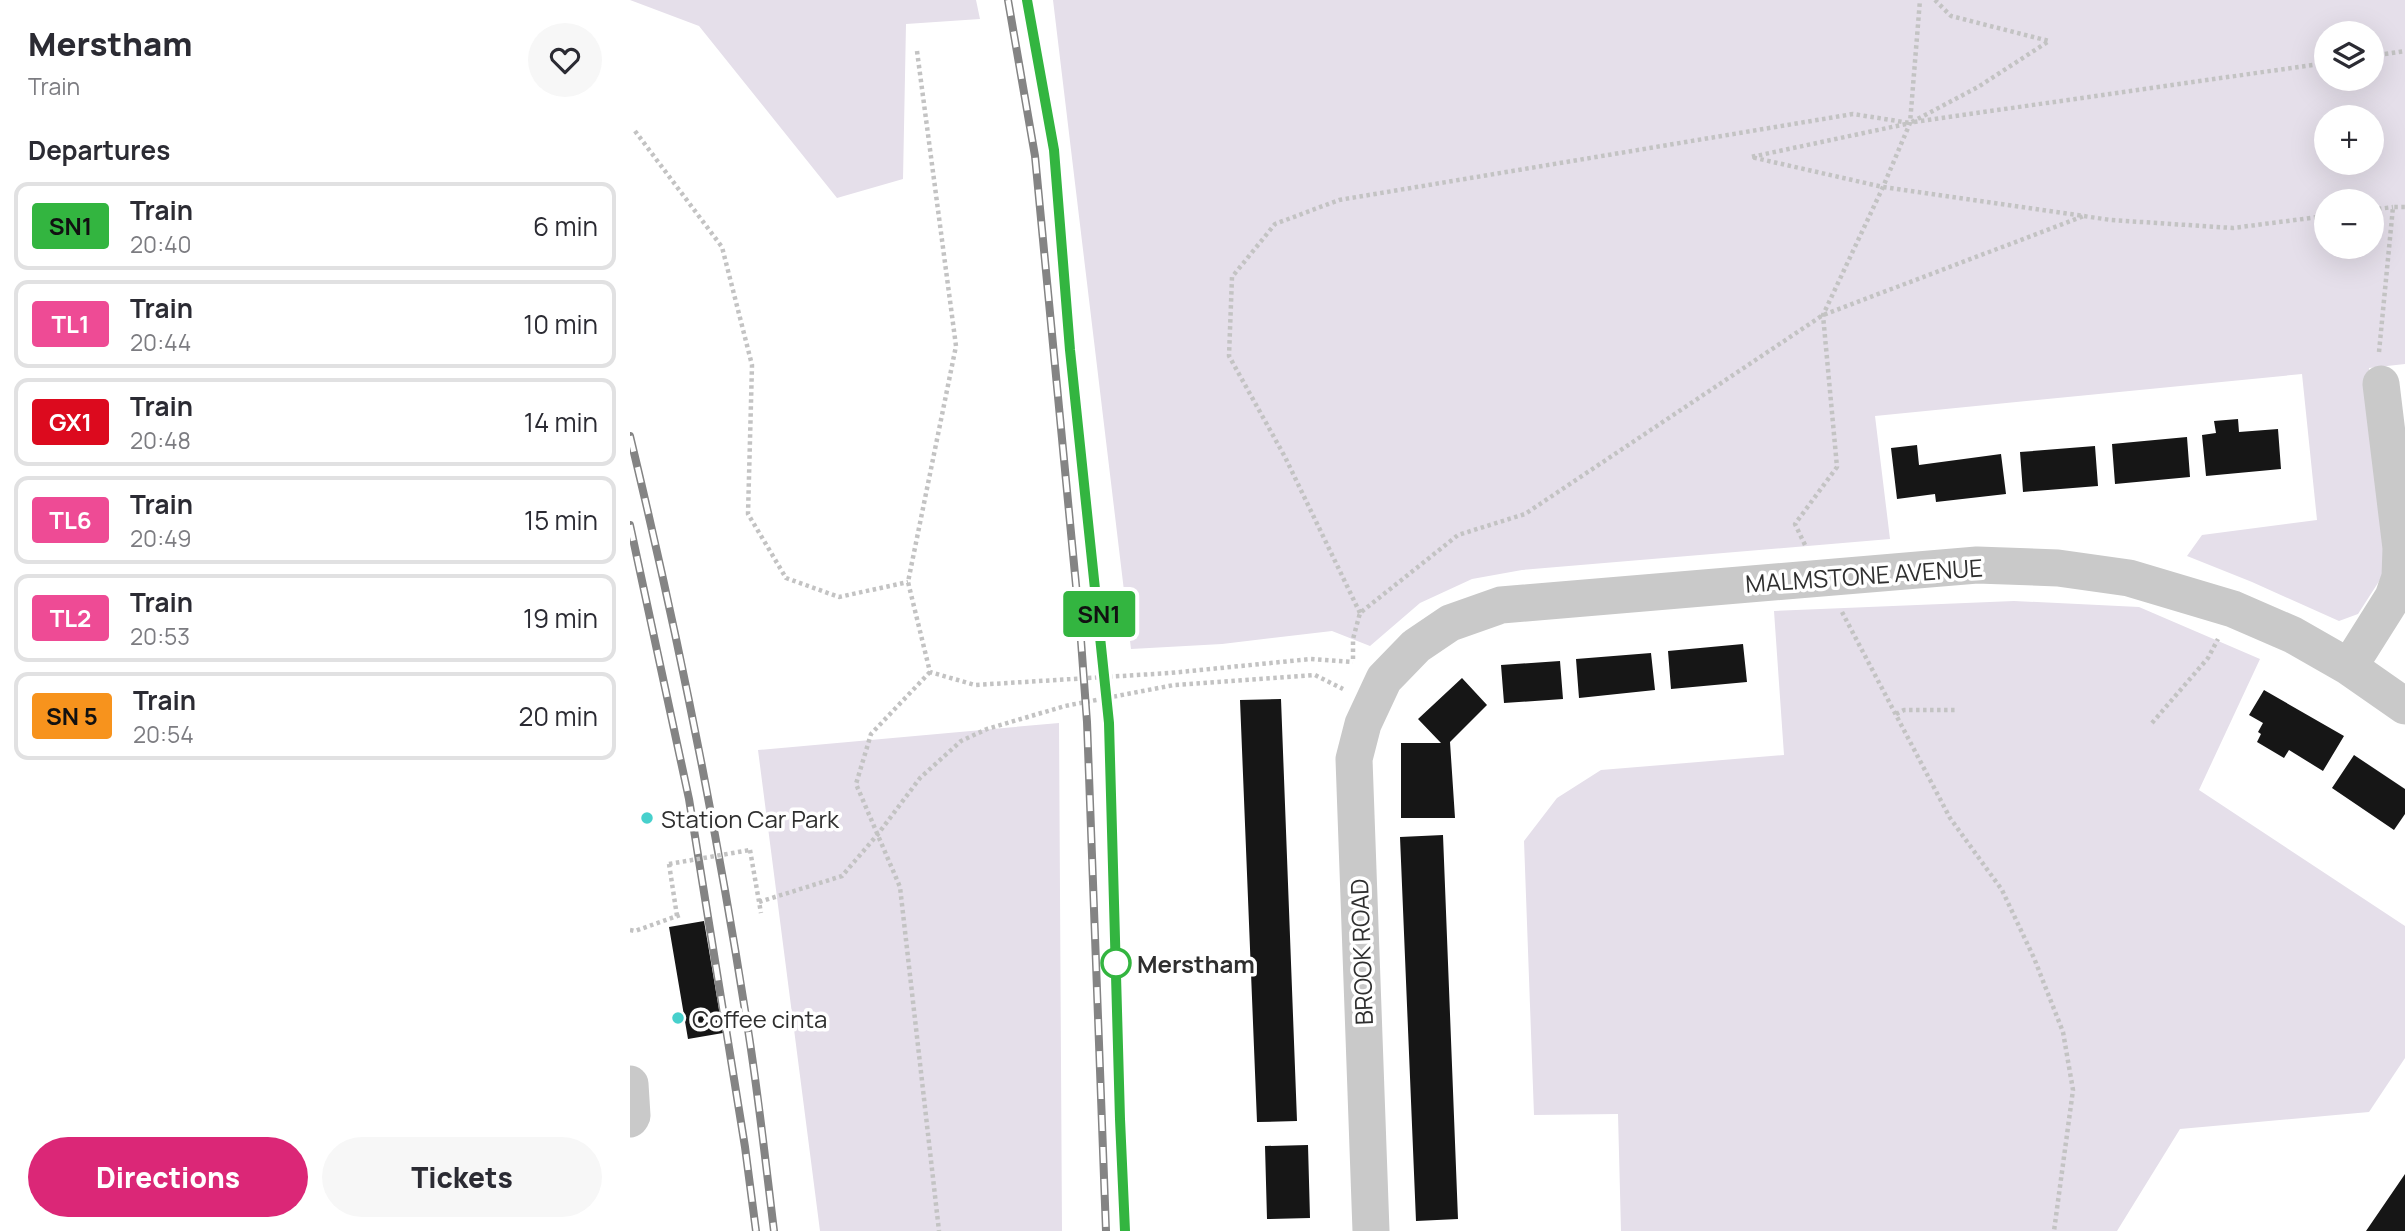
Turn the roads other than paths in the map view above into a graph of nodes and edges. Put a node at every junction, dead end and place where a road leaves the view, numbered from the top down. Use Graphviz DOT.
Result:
graph roads {
  1 [pos="2381,384"];
  2 [pos="2348,667"];
  3 [pos="1369,671"];
  4 [pos="2405,706"];
  5 [pos="630,1084"];
  6 [pos="630,1119"];
  7 [pos="1371,1231"];
  1 -- 2 [label="street"];
  2 -- 3 [label="street, MALMSTONE AVENUE"];
  2 -- 4 [label="street, MALMSTONE AVENUE"];
  3 -- 7 [label="street, BROOK ROAD"];
  5 -- 6 [label="street"];
}
